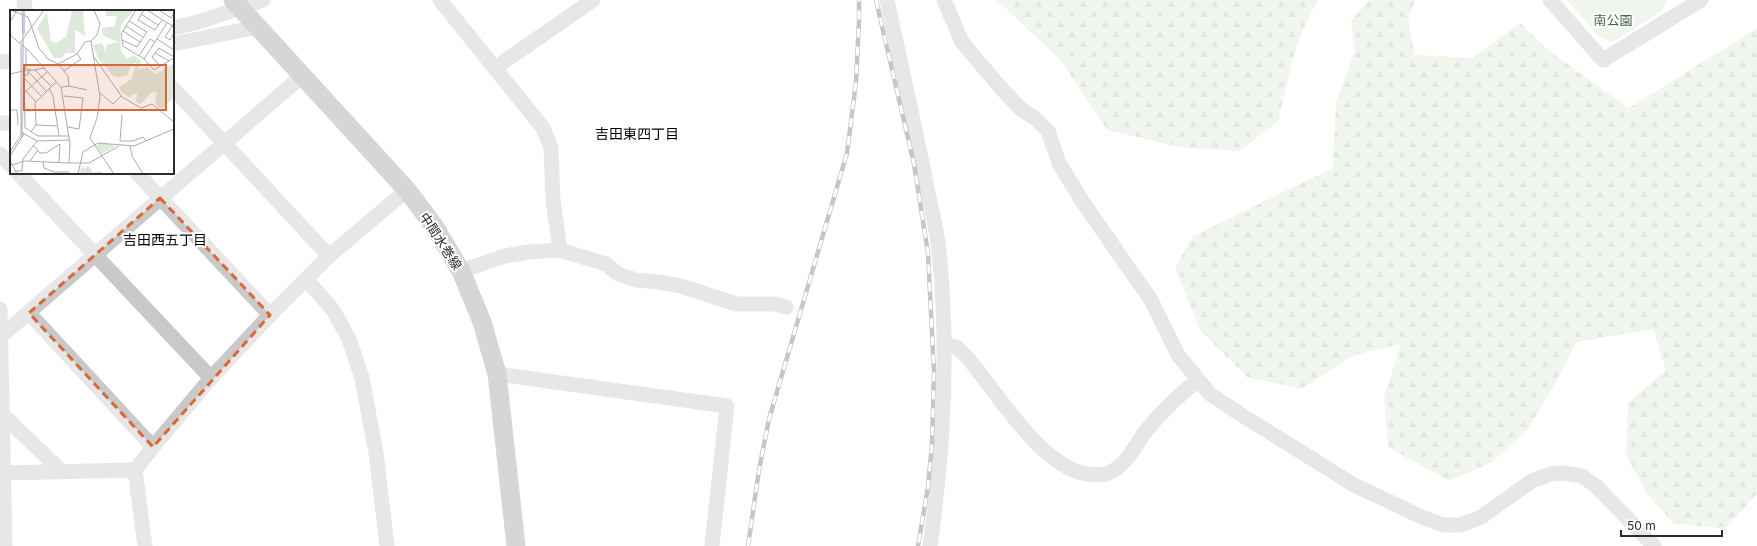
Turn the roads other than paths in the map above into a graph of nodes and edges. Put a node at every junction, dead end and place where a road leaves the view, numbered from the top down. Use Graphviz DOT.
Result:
graph roads {
  1 [pos="24,0"];
  2 [pos="262,0"];
  3 [pos="440,0"];
  4 [pos="593,0"];
  5 [pos="887,0"];
  6 [pos="944,0"];
  7 [pos="1550,0"];
  8 [pos="1701,0"];
  9 [pos="236,4"];
  10 [pos="1677,6"];
  11 [pos="25,10"];
  12 [pos="258,26"];
  13 [pos="174,28"];
  14 [pos="174,44"];
  15 [pos="10,61"];
  16 [pos="0,62"];
  17 [pos="495,68"];
  18 [pos="302,76"];
  19 [pos="174,89"];
  20 [pos="226,143"];
  21 [pos="0,154"];
  22 [pos="10,165"];
  23 [pos="19,174"];
  24 [pos="138,174"];
  25 [pos="407,190"];
  26 [pos="160,198"];
  27 [pos="560,250"];
  28 [pos="96,255"];
  29 [pos="329,256"];
  30 [pos="461,271"];
  31 [pos="306,278"];
  32 [pos="786,307"];
  33 [pos="0,309"];
  34 [pos="29,313"];
  35 [pos="270,315"];
  36 [pos="0,337"];
  37 [pos="944,344"];
  38 [pos="497,374"];
  39 [pos="211,378"];
  40 [pos="1198,380"];
  41 [pos="1,413"];
  42 [pos="153,447"];
  43 [pos="136,470"];
  44 [pos="61,471"];
  45 [pos="3,473"];
  46 [pos="5,546"];
  47 [pos="145,546"];
  48 [pos="387,546"];
  49 [pos="516,546"];
  50 [pos="712,546"];
  51 [pos="930,546"];
  52 [pos="1654,546"];
  1 -- 11 [label="street"];
  2 -- 9 [label="street"];
  3 -- 17 [label="street"];
  4 -- 17 [label="street"];
  5 -- 37 [label="street"];
  6 -- 40 [label="street"];
  7 -- 10 [label="street"];
  8 -- 10 [label="street"];
  9 -- 12 [label="main road, 中間水巻線"];
  9 -- 13 [label="street"];
  12 -- 14 [label="street"];
  12 -- 18 [label="main road, 中間水巻線"];
  15 -- 16 [label="street"];
  17 -- 27 [label="street"];
  18 -- 20 [label="street"];
  18 -- 25 [label="main road, 中間水巻線"];
  19 -- 20 [label="street"];
  20 -- 26 [label="street"];
  20 -- 29 [label="street"];
  21 -- 22 [label="street"];
  23 -- 28 [label="street"];
  24 -- 26 [label="street"];
  25 -- 29 [label="street"];
  25 -- 30 [label="main road, 中間水巻線"];
  26 -- 28 [label="street"];
  26 -- 35 [label="street"];
  27 -- 30 [label="street"];
  27 -- 32 [label="street"];
  28 -- 34 [label="street"];
  28 -- 39 [label="street"];
  29 -- 31 [label="street"];
  30 -- 38 [label="main road, 中間水巻線"];
  31 -- 35 [label="street"];
  31 -- 48 [label="street"];
  33 -- 36 [label="street"];
  34 -- 36 [label="street"];
  34 -- 42 [label="street"];
  35 -- 39 [label="street"];
  36 -- 41 [label="street"];
  37 -- 40 [label="street"];
  37 -- 51 [label="street"];
  38 -- 49 [label="main road, 中間水巻線"];
  38 -- 50 [label="street"];
  39 -- 42 [label="street"];
  40 -- 52 [label="street"];
  41 -- 44 [label="street"];
  41 -- 45 [label="street"];
  42 -- 43 [label="street"];
  43 -- 44 [label="street"];
  43 -- 47 [label="street"];
  44 -- 45 [label="street"];
  45 -- 46 [label="street"];
}
